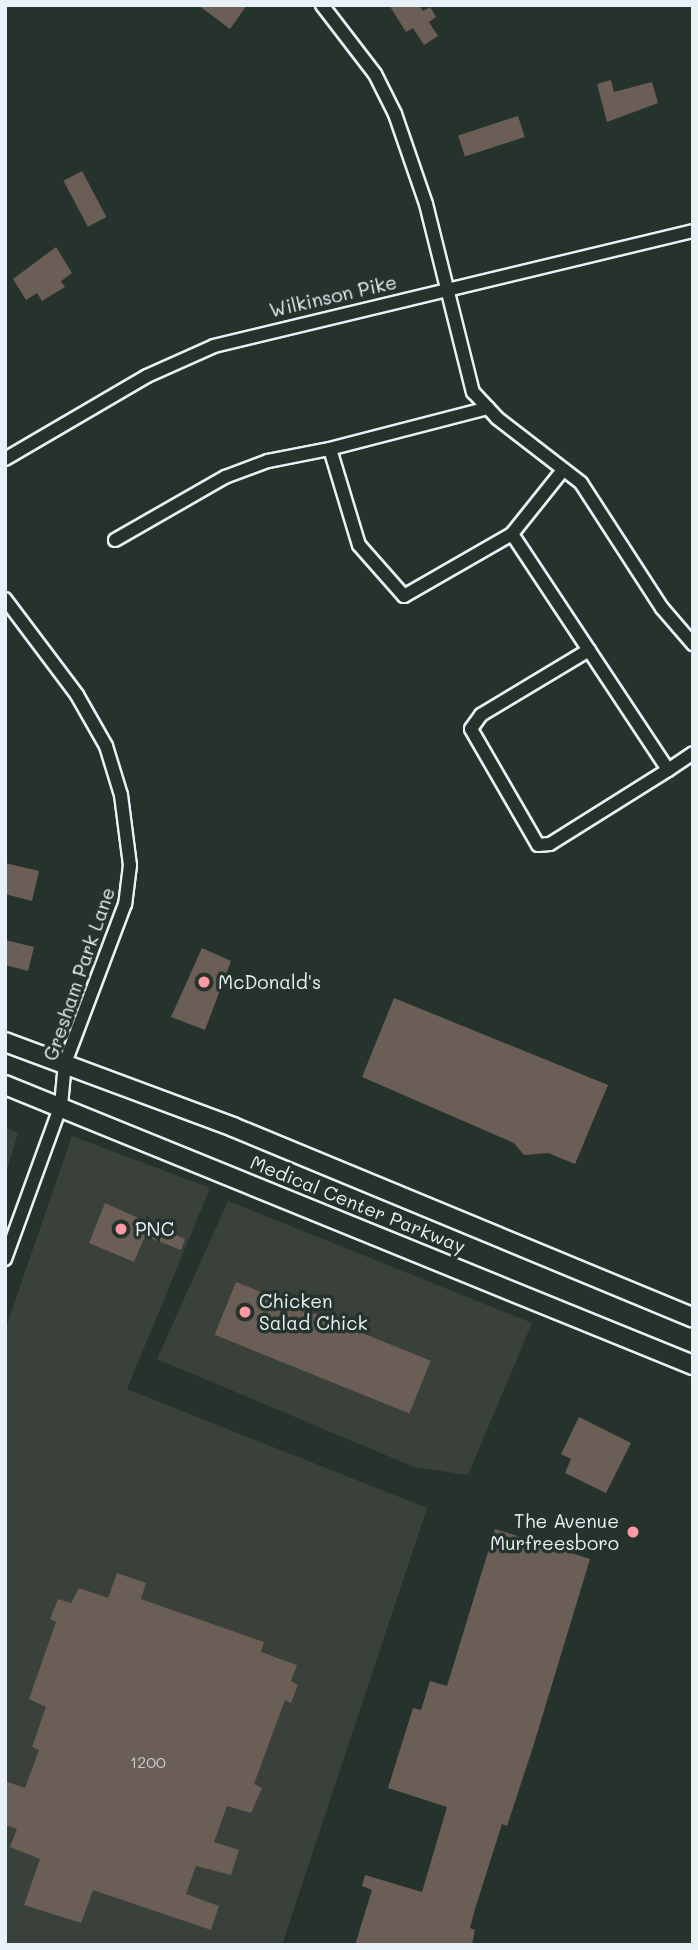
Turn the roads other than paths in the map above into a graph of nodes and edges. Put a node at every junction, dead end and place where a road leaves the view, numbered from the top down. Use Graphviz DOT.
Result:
graph roads {
  1 [pos="321,5"];
  2 [pos="693,231"];
  3 [pos="444,290"];
  4 [pos="488,408"];
  5 [pos="330,449"];
  6 [pos="5,459"];
  7 [pos="563,470"];
  8 [pos="512,534"];
  9 [pos="115,540"];
  10 [pos="5,599"];
  11 [pos="693,644"];
  12 [pos="589,650"];
  13 [pos="693,753"];
  14 [pos="668,770"];
  15 [pos="5,1042"];
  16 [pos="65,1063"];
  17 [pos="5,1085"];
  18 [pos="61,1105"];
  19 [pos="5,1259"];
  20 [pos="693,1318"];
  21 [pos="693,1365"];
  1 -- 3 [label="street"];
  2 -- 3 [label="street, Wilkinson Pike"];
  3 -- 4 [label="street"];
  3 -- 6 [label="street, Wilkinson Pike"];
  4 -- 5 [label="street"];
  4 -- 7 [label="street"];
  5 -- 8 [label="street"];
  5 -- 9 [label="street"];
  7 -- 8 [label="street"];
  7 -- 11 [label="street"];
  8 -- 12 [label="street"];
  10 -- 16 [label="street, Gresham Park Lane"];
  12 -- 14 [label="street"];
  12 -- 14 [label="street"];
  13 -- 14 [label="street"];
  15 -- 16 [label="main road, Medical Center Parkway"];
  16 -- 18 [label="street, Gresham Park Lane"];
  16 -- 20 [label="main road, Medical Center Parkway"];
  17 -- 18 [label="main road, Medical Center Parkway"];
  18 -- 19 [label="street, Gresham Park Lane"];
  18 -- 21 [label="main road, Medical Center Parkway"];
}
